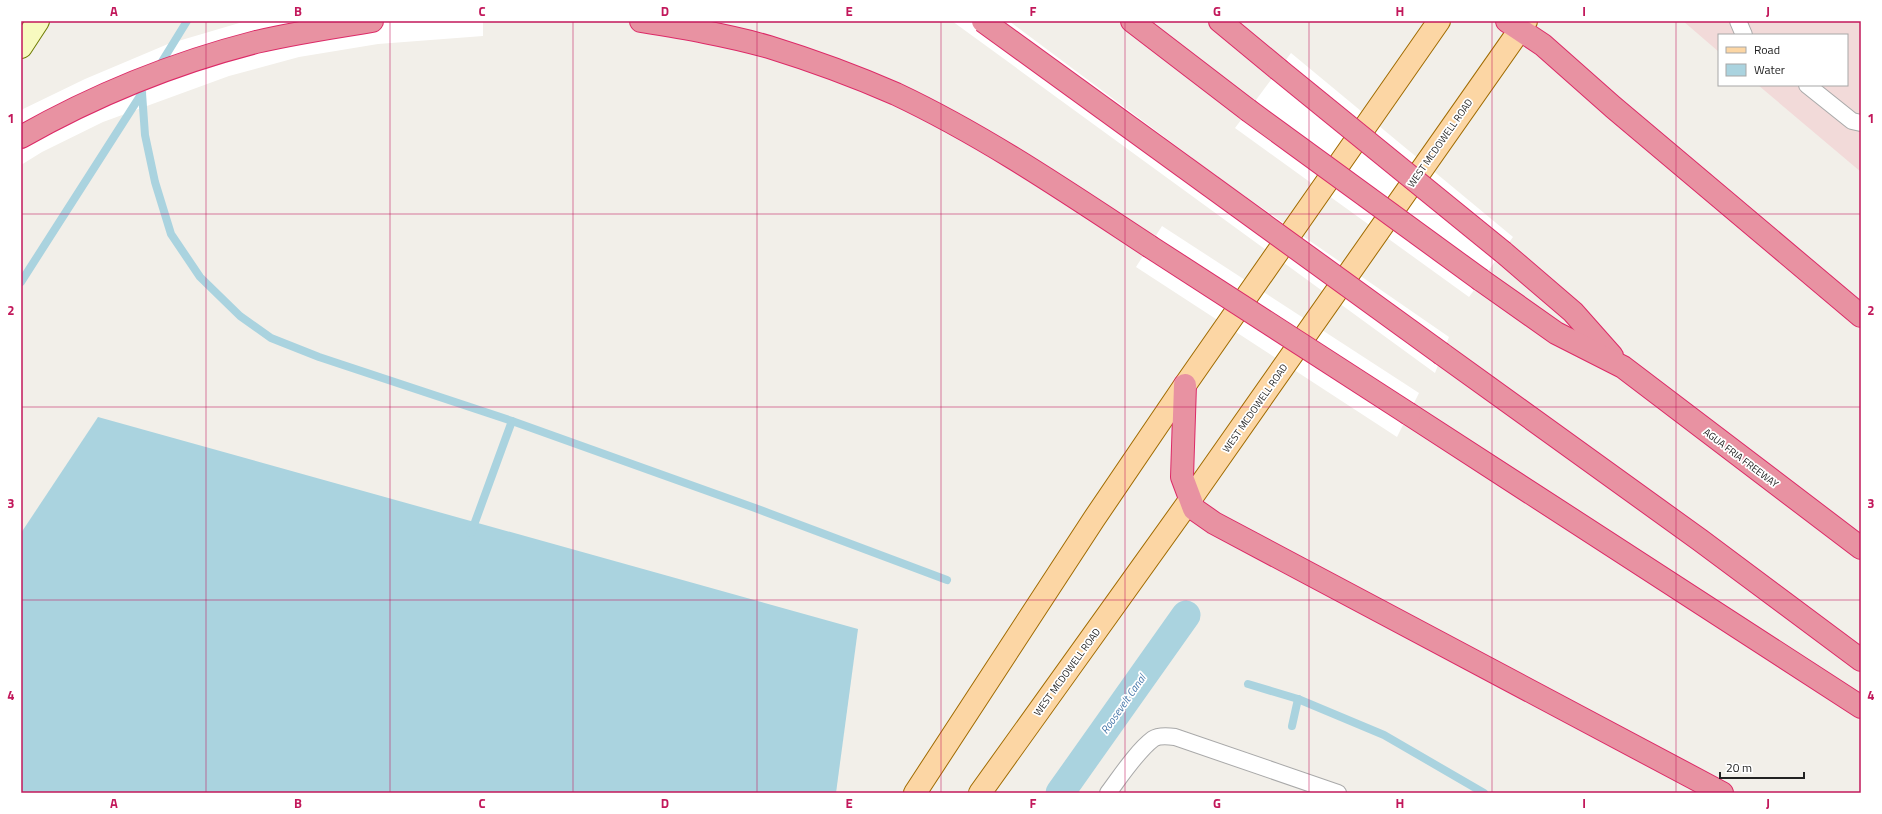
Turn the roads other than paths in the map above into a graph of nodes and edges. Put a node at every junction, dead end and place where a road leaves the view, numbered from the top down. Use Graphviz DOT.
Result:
graph roads {
  1 [pos="38,21"];
  2 [pos="372,21"];
  3 [pos="642,21"];
  4 [pos="983,21"];
  5 [pos="1132,21"];
  6 [pos="1220,21"];
  7 [pos="1439,21"];
  8 [pos="1738,21"];
  9 [pos="1517,24"];
  10 [pos="1744,34"];
  11 [pos="21,47"];
  12 [pos="1808,86"];
  13 [pos="1861,123"];
  14 [pos="21,137"];
  15 [pos="1861,316"];
  16 [pos="1623,367"];
  17 [pos="1185,384"];
  18 [pos="1190,500"];
  19 [pos="1861,548"];
  20 [pos="1861,660"];
  21 [pos="1861,707"];
  22 [pos="915,793"];
  23 [pos="980,793"];
  24 [pos="1108,793"];
  25 [pos="1338,793"];
  26 [pos="1722,793"];
  1 -- 11 [label="main road"];
  2 -- 14 [label="highway"];
  3 -- 21 [label="highway, bridge"];
  4 -- 20 [label="highway, bridge"];
  5 -- 16 [label="highway, bridge"];
  6 -- 16 [label="highway, bridge"];
  7 -- 17 [label="main road"];
  8 -- 10 [label="lane"];
  9 -- 15 [label="highway"];
  9 -- 18 [label="main road, WEST MCDOWELL ROAD"];
  12 -- 13 [label="lane"];
  16 -- 19 [label="highway, AGUA FRIA FREEWAY"];
  17 -- 18 [label="highway"];
  17 -- 22 [label="main road"];
  18 -- 23 [label="main road, WEST MCDOWELL ROAD"];
  18 -- 26 [label="highway"];
  24 -- 25 [label="lane"];
}
